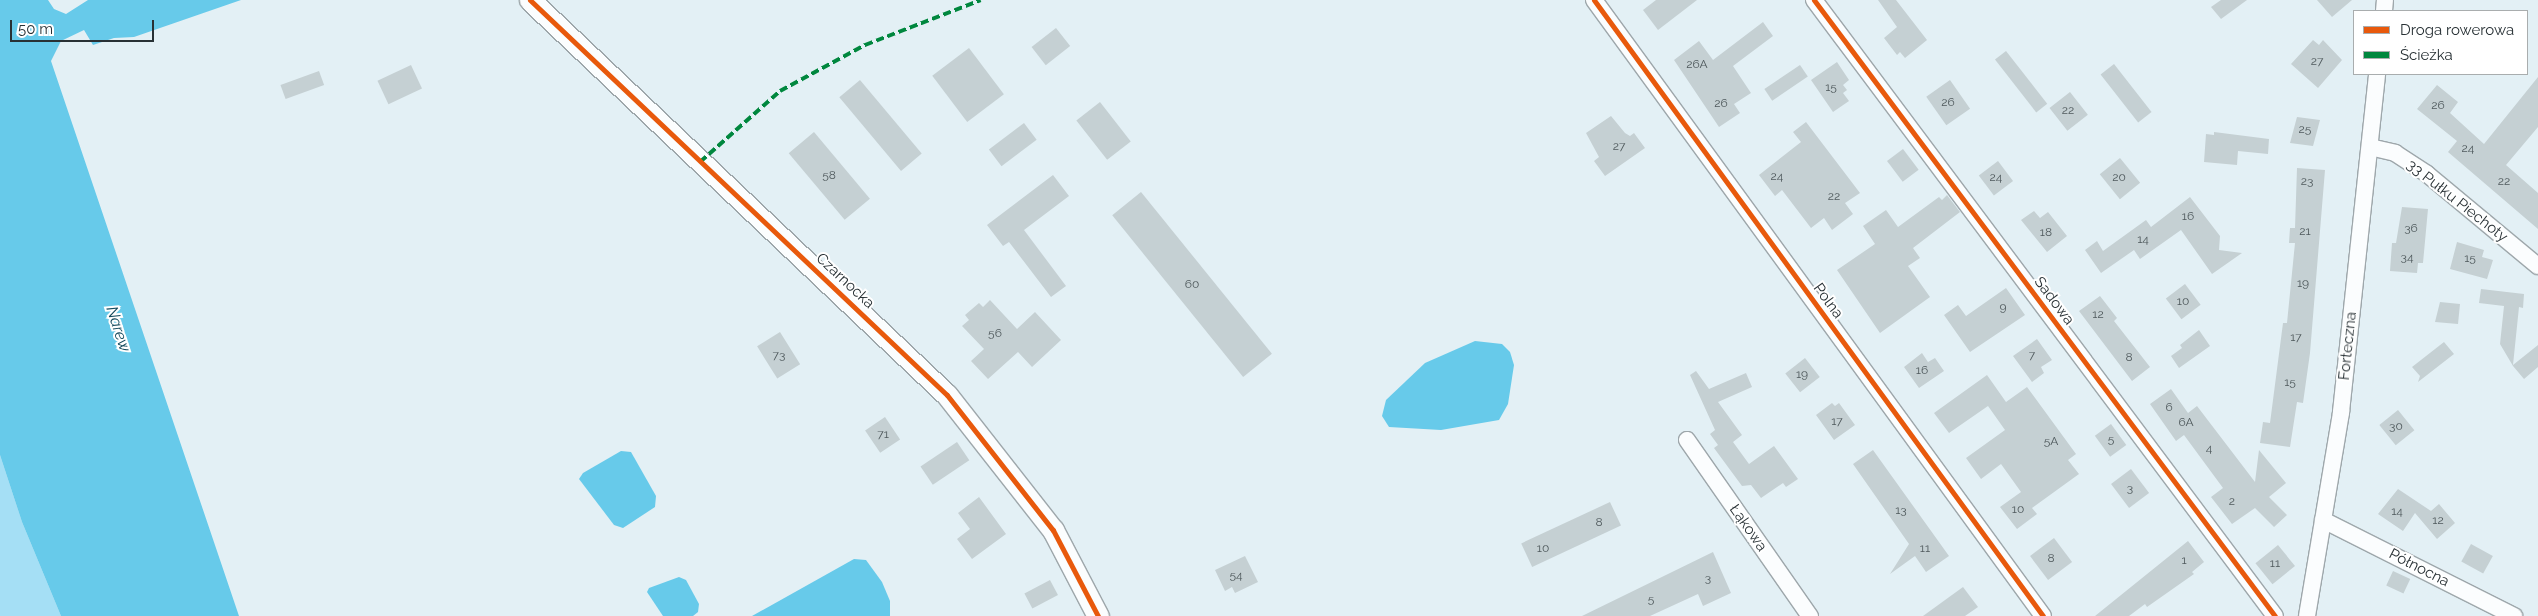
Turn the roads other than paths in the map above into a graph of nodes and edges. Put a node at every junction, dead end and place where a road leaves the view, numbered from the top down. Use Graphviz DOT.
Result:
graph roads {
  1 [pos="530,0"];
  2 [pos="1594,0"];
  3 [pos="1814,0"];
  4 [pos="2378,75"];
  5 [pos="2370,147"];
  6 [pos="2538,266"];
  7 [pos="1687,440"];
  8 [pos="2323,520"];
  9 [pos="1098,616"];
  10 [pos="1810,616"];
  11 [pos="2043,616"];
  12 [pos="2275,616"];
  13 [pos="2307,616"];
  14 [pos="2514,616"];
  1 -- 9 [label="street, Czarnocka"];
  2 -- 11 [label="street, Polna"];
  3 -- 12 [label="street, Sadowa"];
  4 -- 5 [label="street, Forteczna"];
  5 -- 6 [label="street, 33 Pułku Piechoty"];
  5 -- 8 [label="street, Forteczna"];
  7 -- 10 [label="street, Łąkowa"];
  8 -- 13 [label="street, Forteczna"];
  8 -- 14 [label="street, Północna"];
}
